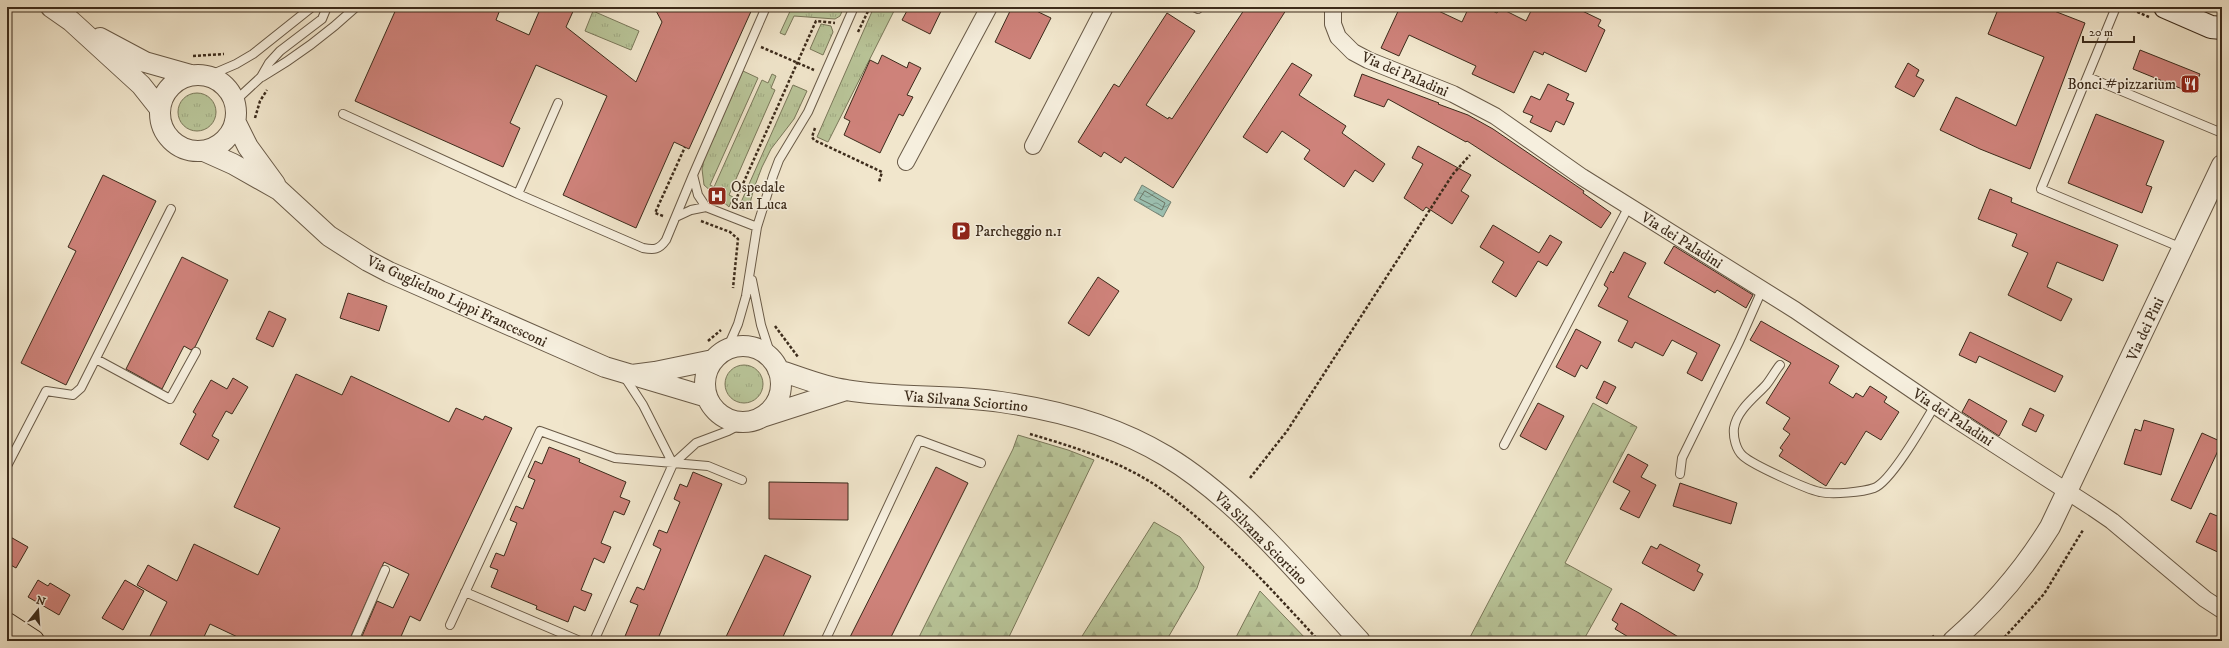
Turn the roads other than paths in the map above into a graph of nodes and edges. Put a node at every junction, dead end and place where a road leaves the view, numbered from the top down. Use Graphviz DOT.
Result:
graph roads {
  1 [pos="51,7"];
  2 [pos="312,7"];
  3 [pos="327,7"];
  4 [pos="356,7"];
  5 [pos="766,7"];
  6 [pos="989,7"];
  7 [pos="1105,7"];
  8 [pos="1333,7"];
  9 [pos="2116,7"];
  10 [pos="2165,7"];
  11 [pos="853,8"];
  12 [pos="70,21"];
  13 [pos="2218,31"];
  14 [pos="199,76"];
  15 [pos="261,77"];
  16 [pos="2088,77"];
  17 [pos="558,103"];
  18 [pos="160,109"];
  19 [pos="235,111"];
  20 [pos="343,114"];
  21 [pos="2222,133"];
  22 [pos="1033,146"];
  23 [pos="204,150"];
  24 [pos="906,162"];
  25 [pos="2222,165"];
  26 [pos="693,175"];
  27 [pos="279,190"];
  28 [pos="518,194"];
  29 [pos="1629,206"];
  30 [pos="706,207"];
  31 [pos="171,209"];
  32 [pos="676,217"];
  33 [pos="757,227"];
  34 [pos="2183,249"];
  35 [pos="751,273"];
  36 [pos="1762,290"];
  37 [pos="196,352"];
  38 [pos="714,352"];
  39 [pos="96,359"];
  40 [pos="775,365"];
  41 [pos="1780,365"];
  42 [pos="627,374"];
  43 [pos="846,390"];
  44 [pos="707,397"];
  45 [pos="1935,405"];
  46 [pos="753,419"];
  47 [pos="1504,445"];
  48 [pos="981,463"];
  49 [pos="673,464"];
  50 [pos="7,466"];
  51 [pos="1680,474"];
  52 [pos="742,480"];
  53 [pos="2068,492"];
  54 [pos="386,570"];
  55 [pos="466,592"];
  56 [pos="2222,610"];
  57 [pos="7,624"];
  58 [pos="450,625"];
  59 [pos="28,640"];
  60 [pos="354,641"];
  61 [pos="580,641"];
  62 [pos="594,641"];
  63 [pos="825,641"];
  64 [pos="1360,641"];
  65 [pos="1953,641"];
  1 -- 12 [label="street"];
  2 -- 14 [label="lane"];
  3 -- 15 [label="lane"];
  4 -- 15 [label="lane"];
  5 -- 26 [label="lane"];
  6 -- 24 [label="street"];
  7 -- 22 [label="street"];
  8 -- 29 [label="street, Via dei Paladini"];
  9 -- 16 [label="lane"];
  10 -- 13 [label="main road"];
  11 -- 33 [label="lane"];
  12 -- 14 [label="street"];
  12 -- 18 [label="street"];
  14 -- 18 [label="street"];
  14 -- 19 [label="street"];
  15 -- 19 [label="lane"];
  16 -- 21 [label="lane"];
  16 -- 34 [label="lane"];
  17 -- 28 [label="lane"];
  18 -- 23 [label="street, Via Guglielmo Lippi Francesconi"];
  19 -- 23 [label="street"];
  19 -- 27 [label="street"];
  20 -- 28 [label="lane"];
  23 -- 27 [label="street, Via Guglielmo Lippi Francesconi"];
  25 -- 34 [label="street, Via dei Pini"];
  26 -- 30 [label="lane"];
  26 -- 32 [label="lane"];
  27 -- 42 [label="street, Via Guglielmo Lippi Francesconi"];
  28 -- 32 [label="lane"];
  29 -- 36 [label="street, Via dei Paladini"];
  29 -- 47 [label="lane"];
  30 -- 32 [label="lane"];
  30 -- 33 [label="lane"];
  31 -- 39 [label="lane"];
  33 -- 35 [label="lane"];
  34 -- 53 [label="street, Via dei Pini"];
  35 -- 38 [label="lane"];
  35 -- 40 [label="lane"];
  36 -- 45 [label="street, Via dei Paladini"];
  36 -- 51 [label="lane"];
  37 -- 39 [label="lane"];
  38 -- 40 [label="street, Via Guglielmo Lippi Francesconi"];
  38 -- 42 [label="street, Via Guglielmo Lippi Francesconi"];
  38 -- 44 [label="street"];
  39 -- 50 [label="lane"];
  40 -- 43 [label="street, Via Silvana Sciortino"];
  40 -- 46 [label="street"];
  41 -- 45 [label="lane"];
  42 -- 44 [label="street"];
  42 -- 49 [label="lane"];
  43 -- 46 [label="street"];
  43 -- 64 [label="street, Via Silvana Sciortino"];
  44 -- 46 [label="street"];
  45 -- 53 [label="street, Via dei Paladini"];
  46 -- 49 [label="lane"];
  48 -- 63 [label="lane"];
  49 -- 52 [label="lane"];
  49 -- 55 [label="lane"];
  49 -- 62 [label="lane"];
  53 -- 56 [label="street"];
  53 -- 65 [label="street"];
  54 -- 60 [label="lane"];
  55 -- 58 [label="lane"];
  55 -- 61 [label="lane"];
  57 -- 59 [label="main road"];
}
